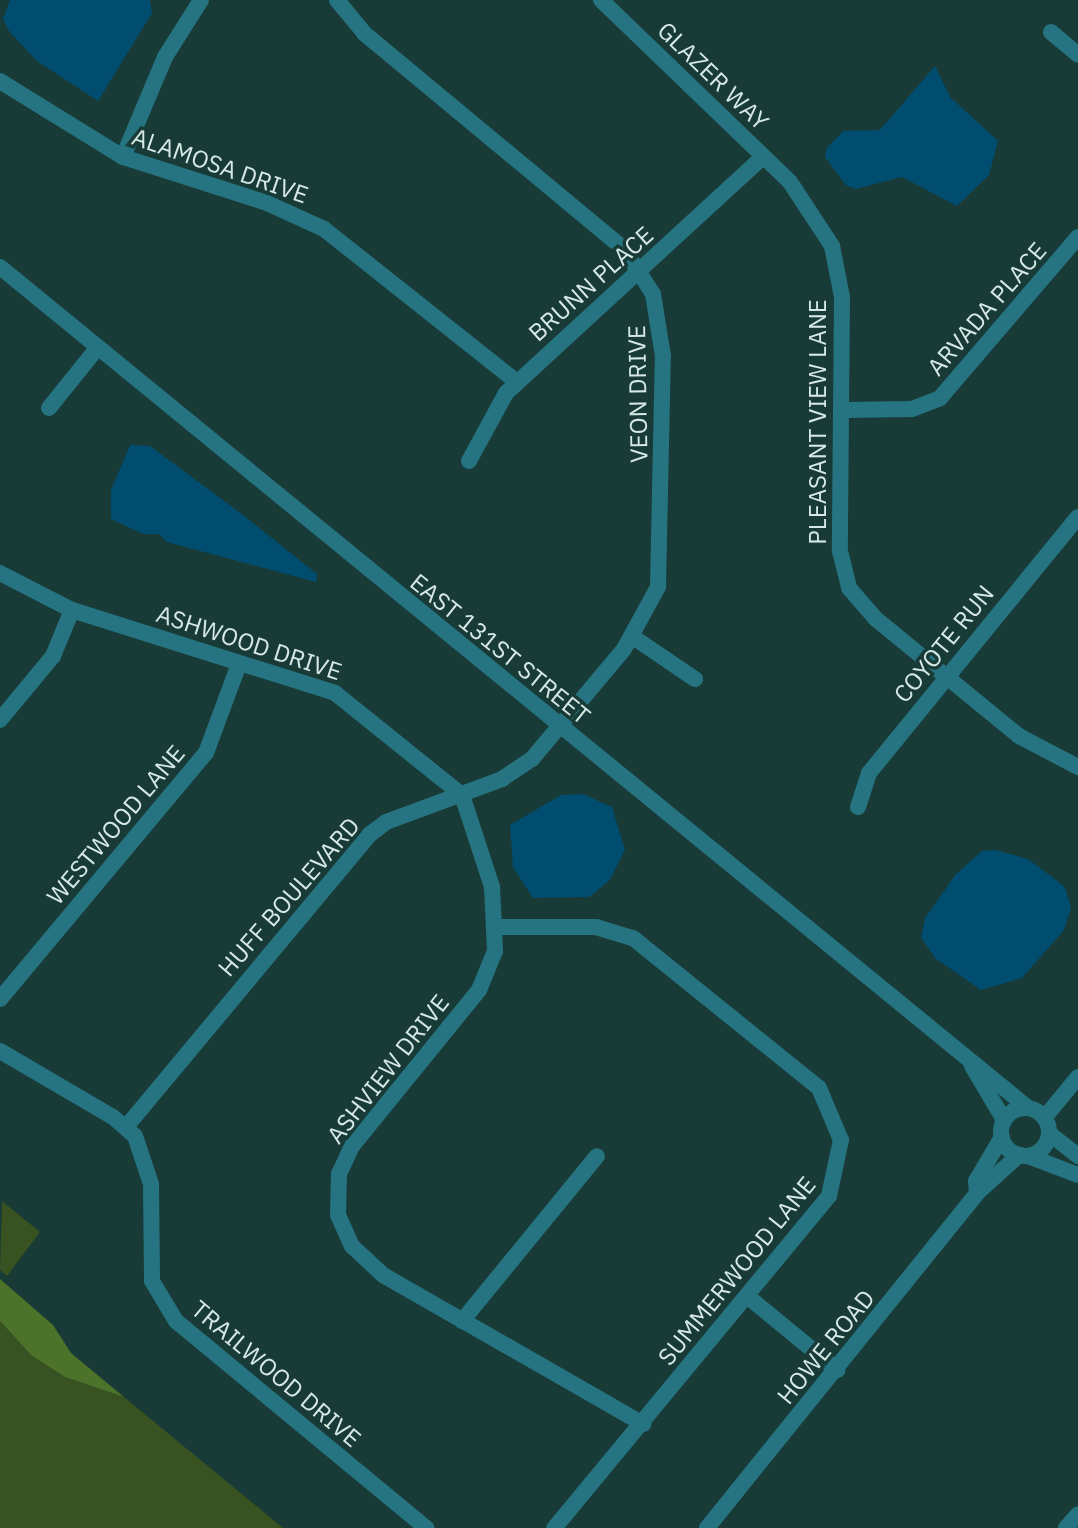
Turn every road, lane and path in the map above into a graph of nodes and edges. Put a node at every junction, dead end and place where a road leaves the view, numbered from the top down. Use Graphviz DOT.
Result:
graph roads {
  1 [pos="201,0"];
  2 [pos="337,0"];
  3 [pos="601,0"];
  4 [pos="1051,32"];
  5 [pos="1078,55"];
  6 [pos="0,81"];
  7 [pos="123,157"];
  8 [pos="763,157"];
  9 [pos="1078,237"];
  10 [pos="0,267"];
  11 [pos="639,271"];
  12 [pos="98,347"];
  13 [pos="517,383"];
  14 [pos="49,408"];
  15 [pos="843,410"];
  16 [pos="469,461"];
  17 [pos="1078,517"];
  18 [pos="0,573"];
  19 [pos="72,610"];
  20 [pos="633,637"];
  21 [pos="239,664"];
  22 [pos="947,676"];
  23 [pos="695,679"];
  24 [pos="0,720"];
  25 [pos="559,727"];
  26 [pos="1078,767"];
  27 [pos="461,795"];
  28 [pos="858,807"];
  29 [pos="496,927"];
  30 [pos="0,999"];
  31 [pos="0,1051"];
  32 [pos="972,1066"];
  33 [pos="1078,1077"];
  34 [pos="1027,1107"];
  35 [pos="1045,1117"];
  36 [pos="1004,1119"];
  37 [pos="126,1127"];
  38 [pos="1049,1134"];
  39 [pos="1002,1137"];
  40 [pos="1024,1155"];
  41 [pos="597,1156"];
  42 [pos="1078,1156"];
  43 [pos="1078,1175"];
  44 [pos="977,1193"];
  45 [pos="747,1296"];
  46 [pos="462,1321"];
  47 [pos="837,1370"];
  48 [pos="643,1424"];
  49 [pos="1078,1514"];
  50 [pos="426,1528"];
  51 [pos="554,1528"];
  52 [pos="707,1528"];
  53 [pos="1066,1528"];
  1 -- 7 [label="street"];
  2 -- 11 [label="street, VEON DRIVE"];
  3 -- 8 [label="street, GLAZER WAY"];
  4 -- 5 [label="street"];
  6 -- 7 [label="street, ALAMOSA DRIVE"];
  7 -- 13 [label="street, ALAMOSA DRIVE"];
  8 -- 11 [label="street, BRUNN PLACE"];
  8 -- 15 [label="street, PLEASANT VIEW LANE"];
  9 -- 15 [label="street, ARVADA PLACE"];
  10 -- 12 [label="street, EAST 131ST STREET"];
  11 -- 13 [label="street, BRUNN PLACE"];
  11 -- 20 [label="street, VEON DRIVE"];
  12 -- 14 [label="street"];
  12 -- 25 [label="street, EAST 131ST STREET"];
  13 -- 16 [label="street, BRUNN PLACE"];
  15 -- 22 [label="street, PLEASANT VIEW LANE"];
  17 -- 22 [label="street, COYOTE RUN"];
  18 -- 19 [label="street, ASHWOOD DRIVE"];
  19 -- 21 [label="street, ASHWOOD DRIVE"];
  19 -- 24 [label="street"];
  20 -- 23 [label="street"];
  20 -- 25 [label="street, VEON DRIVE"];
  21 -- 27 [label="street, ASHWOOD DRIVE"];
  21 -- 30 [label="street, WESTWOOD LANE"];
  22 -- 26 [label="street, PLEASANT VIEW LANE"];
  22 -- 28 [label="street, COYOTE RUN"];
  25 -- 27 [label="street, HUFF BOULEVARD"];
  25 -- 32 [label="street, EAST 131ST STREET"];
  27 -- 29 [label="street, ASHVIEW DRIVE"];
  27 -- 37 [label="street, HUFF BOULEVARD"];
  29 -- 45 [label="street, SUMMERWOOD LANE"];
  29 -- 46 [label="street, ASHVIEW DRIVE"];
  31 -- 37 [label="street, TRAILWOOD DRIVE"];
  32 -- 34 [label="street, EAST 131ST STREET"];
  32 -- 36 [label="street, EAST 131ST STREET"];
  33 -- 35 [label="street"];
  34 -- 35 [label="street"];
  34 -- 36 [label="street"];
  35 -- 38 [label="street"];
  36 -- 39 [label="street"];
  37 -- 50 [label="street, TRAILWOOD DRIVE"];
  38 -- 40 [label="street"];
  38 -- 42 [label="street"];
  39 -- 40 [label="street"];
  39 -- 44 [label="street, HOWE ROAD"];
  40 -- 43 [label="street"];
  40 -- 44 [label="street, HOWE ROAD"];
  41 -- 46 [label="street"];
  44 -- 47 [label="street, HOWE ROAD"];
  45 -- 47 [label="street"];
  45 -- 48 [label="street, SUMMERWOOD LANE"];
  46 -- 48 [label="street, ASHVIEW DRIVE"];
  47 -- 52 [label="street, HOWE ROAD"];
  48 -- 51 [label="street, SUMMERWOOD LANE"];
  49 -- 53 [label="street"];
}
